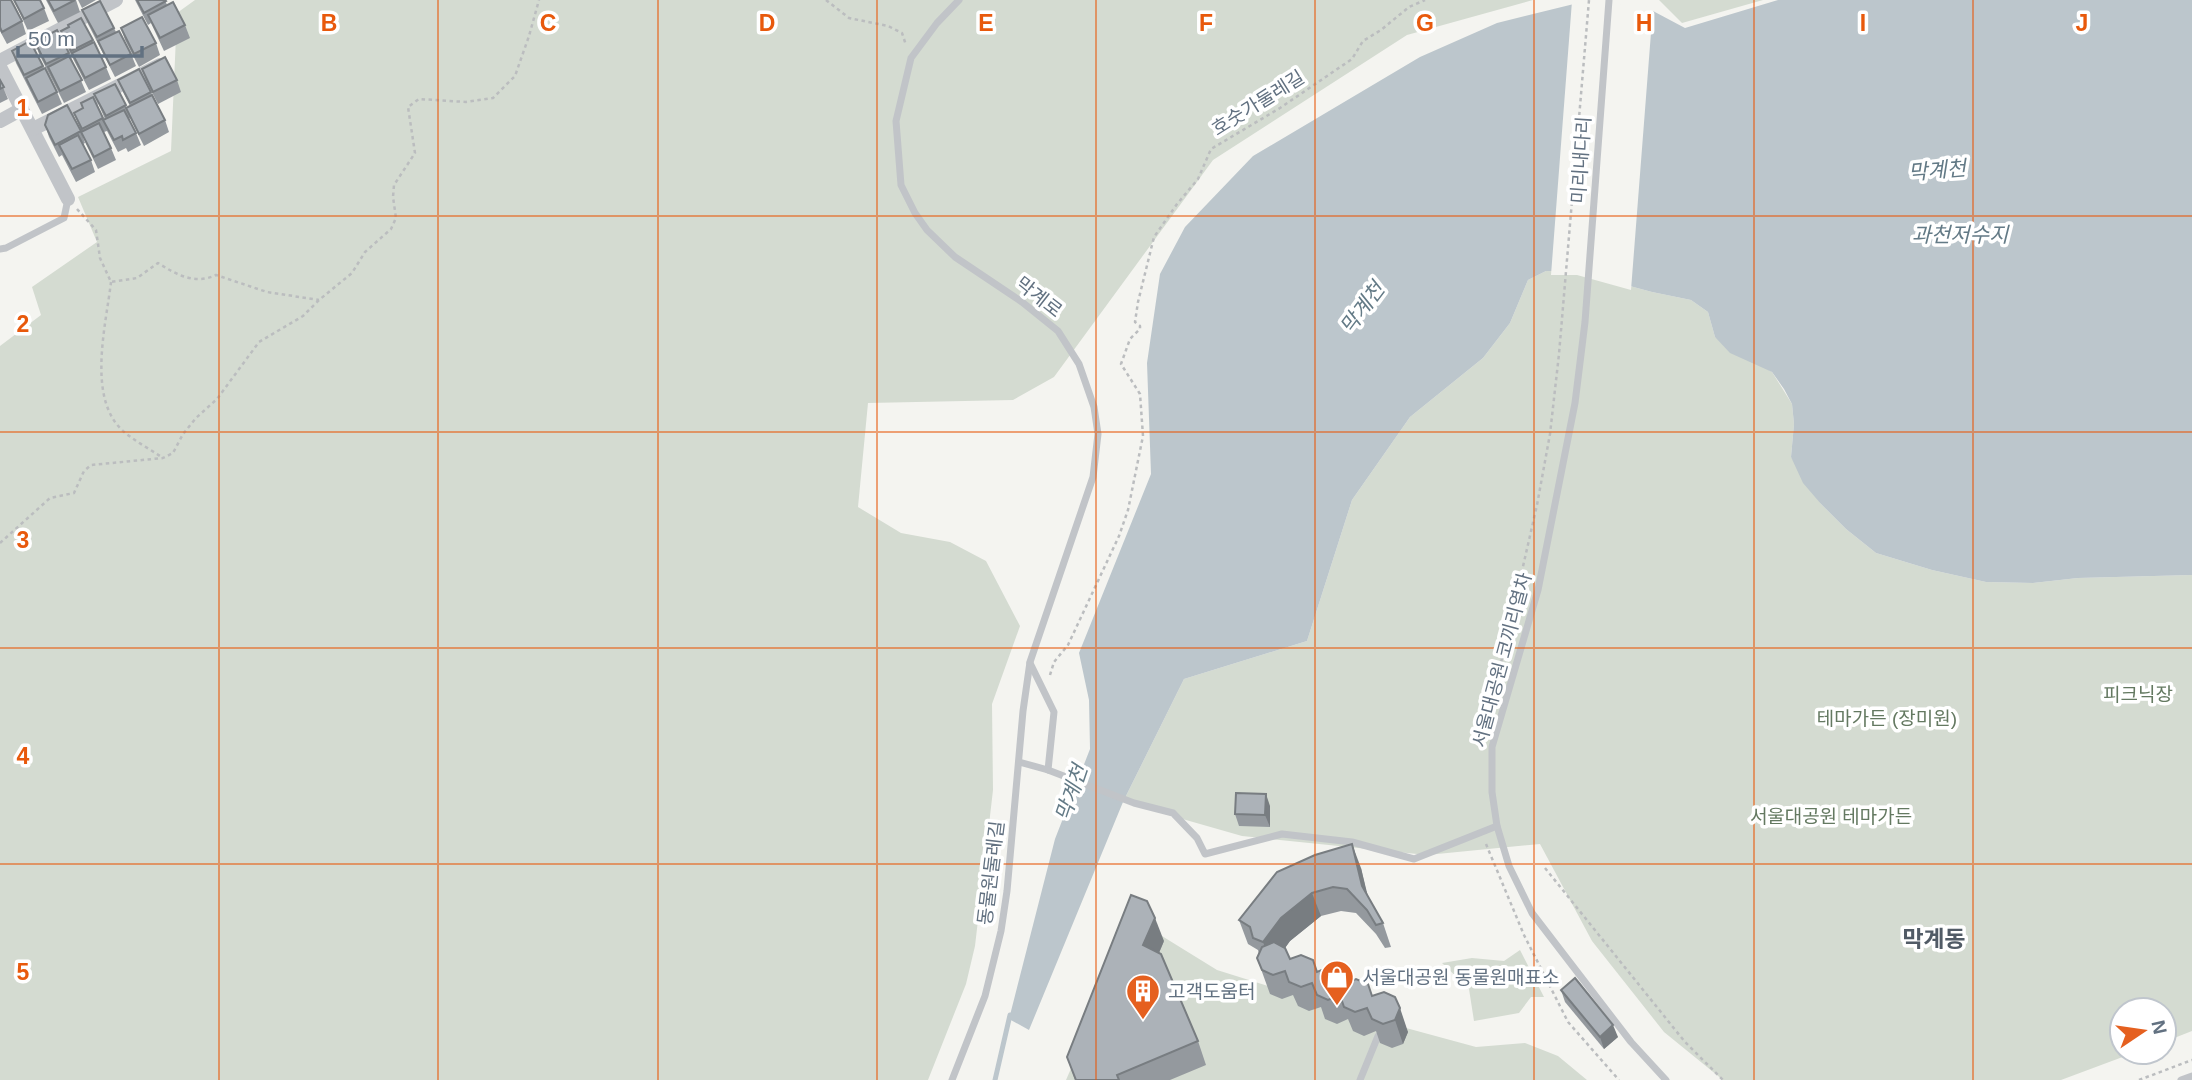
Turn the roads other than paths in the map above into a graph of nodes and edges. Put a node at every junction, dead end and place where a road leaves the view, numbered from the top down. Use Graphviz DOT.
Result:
graph roads {
  1 [pos="116,0"];
  2 [pos="959,0"];
  3 [pos="1609,0"];
  4 [pos="0,61"];
  5 [pos="163,64"];
  6 [pos="0,67"];
  7 [pos="22,109"];
  8 [pos="0,121"];
  9 [pos="33,129"];
  10 [pos="68,199"];
  11 [pos="0,249"];
  12 [pos="1585,322"];
  13 [pos="1030,662"];
  14 [pos="1019,762"];
  15 [pos="1048,770"];
  16 [pos="1497,827"];
  17 [pos="1378,1036"];
  18 [pos="2192,1076"];
  19 [pos="952,1080"];
  20 [pos="1360,1080"];
  21 [pos="1666,1080"];
  22 [pos="2181,1080"];
  1 -- 4 [label="street"];
  2 -- 13 [label="lane, 막계로"];
  3 -- 12 [label="lane, 미리내다리"];
  5 -- 9 [label="street"];
  6 -- 7 [label="street"];
  7 -- 8 [label="street"];
  7 -- 9 [label="street"];
  9 -- 10 [label="street"];
  10 -- 11 [label="lane"];
  12 -- 16 [label="lane, 서울대공원 코끼리열차"];
  13 -- 14 [label="lane, 동물원둘레길"];
  13 -- 15 [label="lane"];
  14 -- 15 [label="lane"];
  14 -- 19 [label="lane, 동물원둘레길"];
  15 -- 16 [label="lane"];
  16 -- 21 [label="lane, 서울대공원 코끼리열차"];
  17 -- 20 [label="lane"];
  18 -- 22 [label="lane"];
}
